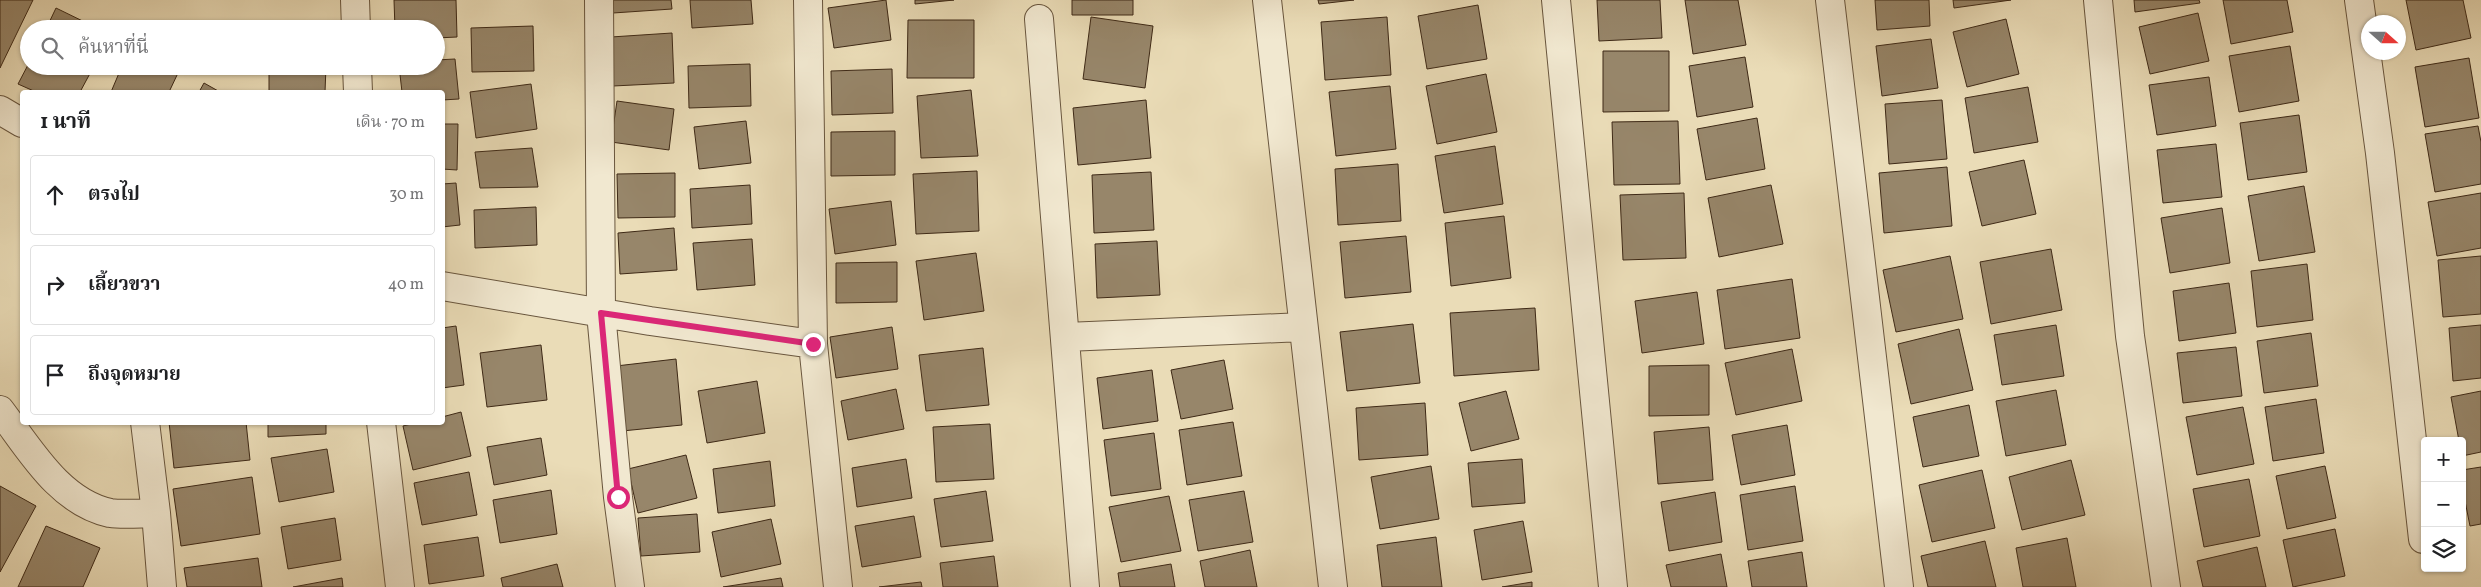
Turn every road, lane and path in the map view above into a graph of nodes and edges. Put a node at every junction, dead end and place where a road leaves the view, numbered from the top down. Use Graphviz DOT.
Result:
graph roads {
  1 [pos="355,0"];
  2 [pos="599,0"];
  3 [pos="808,0"];
  4 [pos="1267,0"];
  5 [pos="1556,0"];
  6 [pos="1830,0"];
  7 [pos="2098,0"];
  8 [pos="2359,0"];
  9 [pos="1039,19"];
  10 [pos="356,20"];
  11 [pos="358,75"];
  12 [pos="358,90"];
  13 [pos="0,110"];
  14 [pos="20,122"];
  15 [pos="445,287"];
  16 [pos="601,313"];
  17 [pos="1303,327"];
  18 [pos="1066,337"];
  19 [pos="813,344"];
  20 [pos="0,410"];
  21 [pos="145,425"];
  22 [pos="381,425"];
  23 [pos="156,513"];
  24 [pos="2422,527"];
  25 [pos="162,587"];
  26 [pos="400,587"];
  27 [pos="630,587"];
  28 [pos="838,587"];
  29 [pos="1085,587"];
  30 [pos="1333,587"];
  31 [pos="1613,587"];
  32 [pos="1899,587"];
  33 [pos="2166,587"];
  1 -- 10 [label="street"];
  2 -- 16 [label="street"];
  3 -- 19 [label="street"];
  4 -- 17 [label="street"];
  5 -- 31 [label="street"];
  6 -- 32 [label="street"];
  7 -- 33 [label="street"];
  8 -- 24 [label="street"];
  9 -- 18 [label="street"];
  11 -- 12 [label="street"];
  13 -- 14 [label="street"];
  15 -- 16 [label="street"];
  16 -- 19 [label="street"];
  16 -- 27 [label="street"];
  17 -- 18 [label="street"];
  17 -- 30 [label="street"];
  18 -- 29 [label="street"];
  19 -- 28 [label="street"];
  20 -- 23 [label="street"];
  21 -- 23 [label="street"];
  22 -- 26 [label="street"];
  23 -- 25 [label="street"];
}
